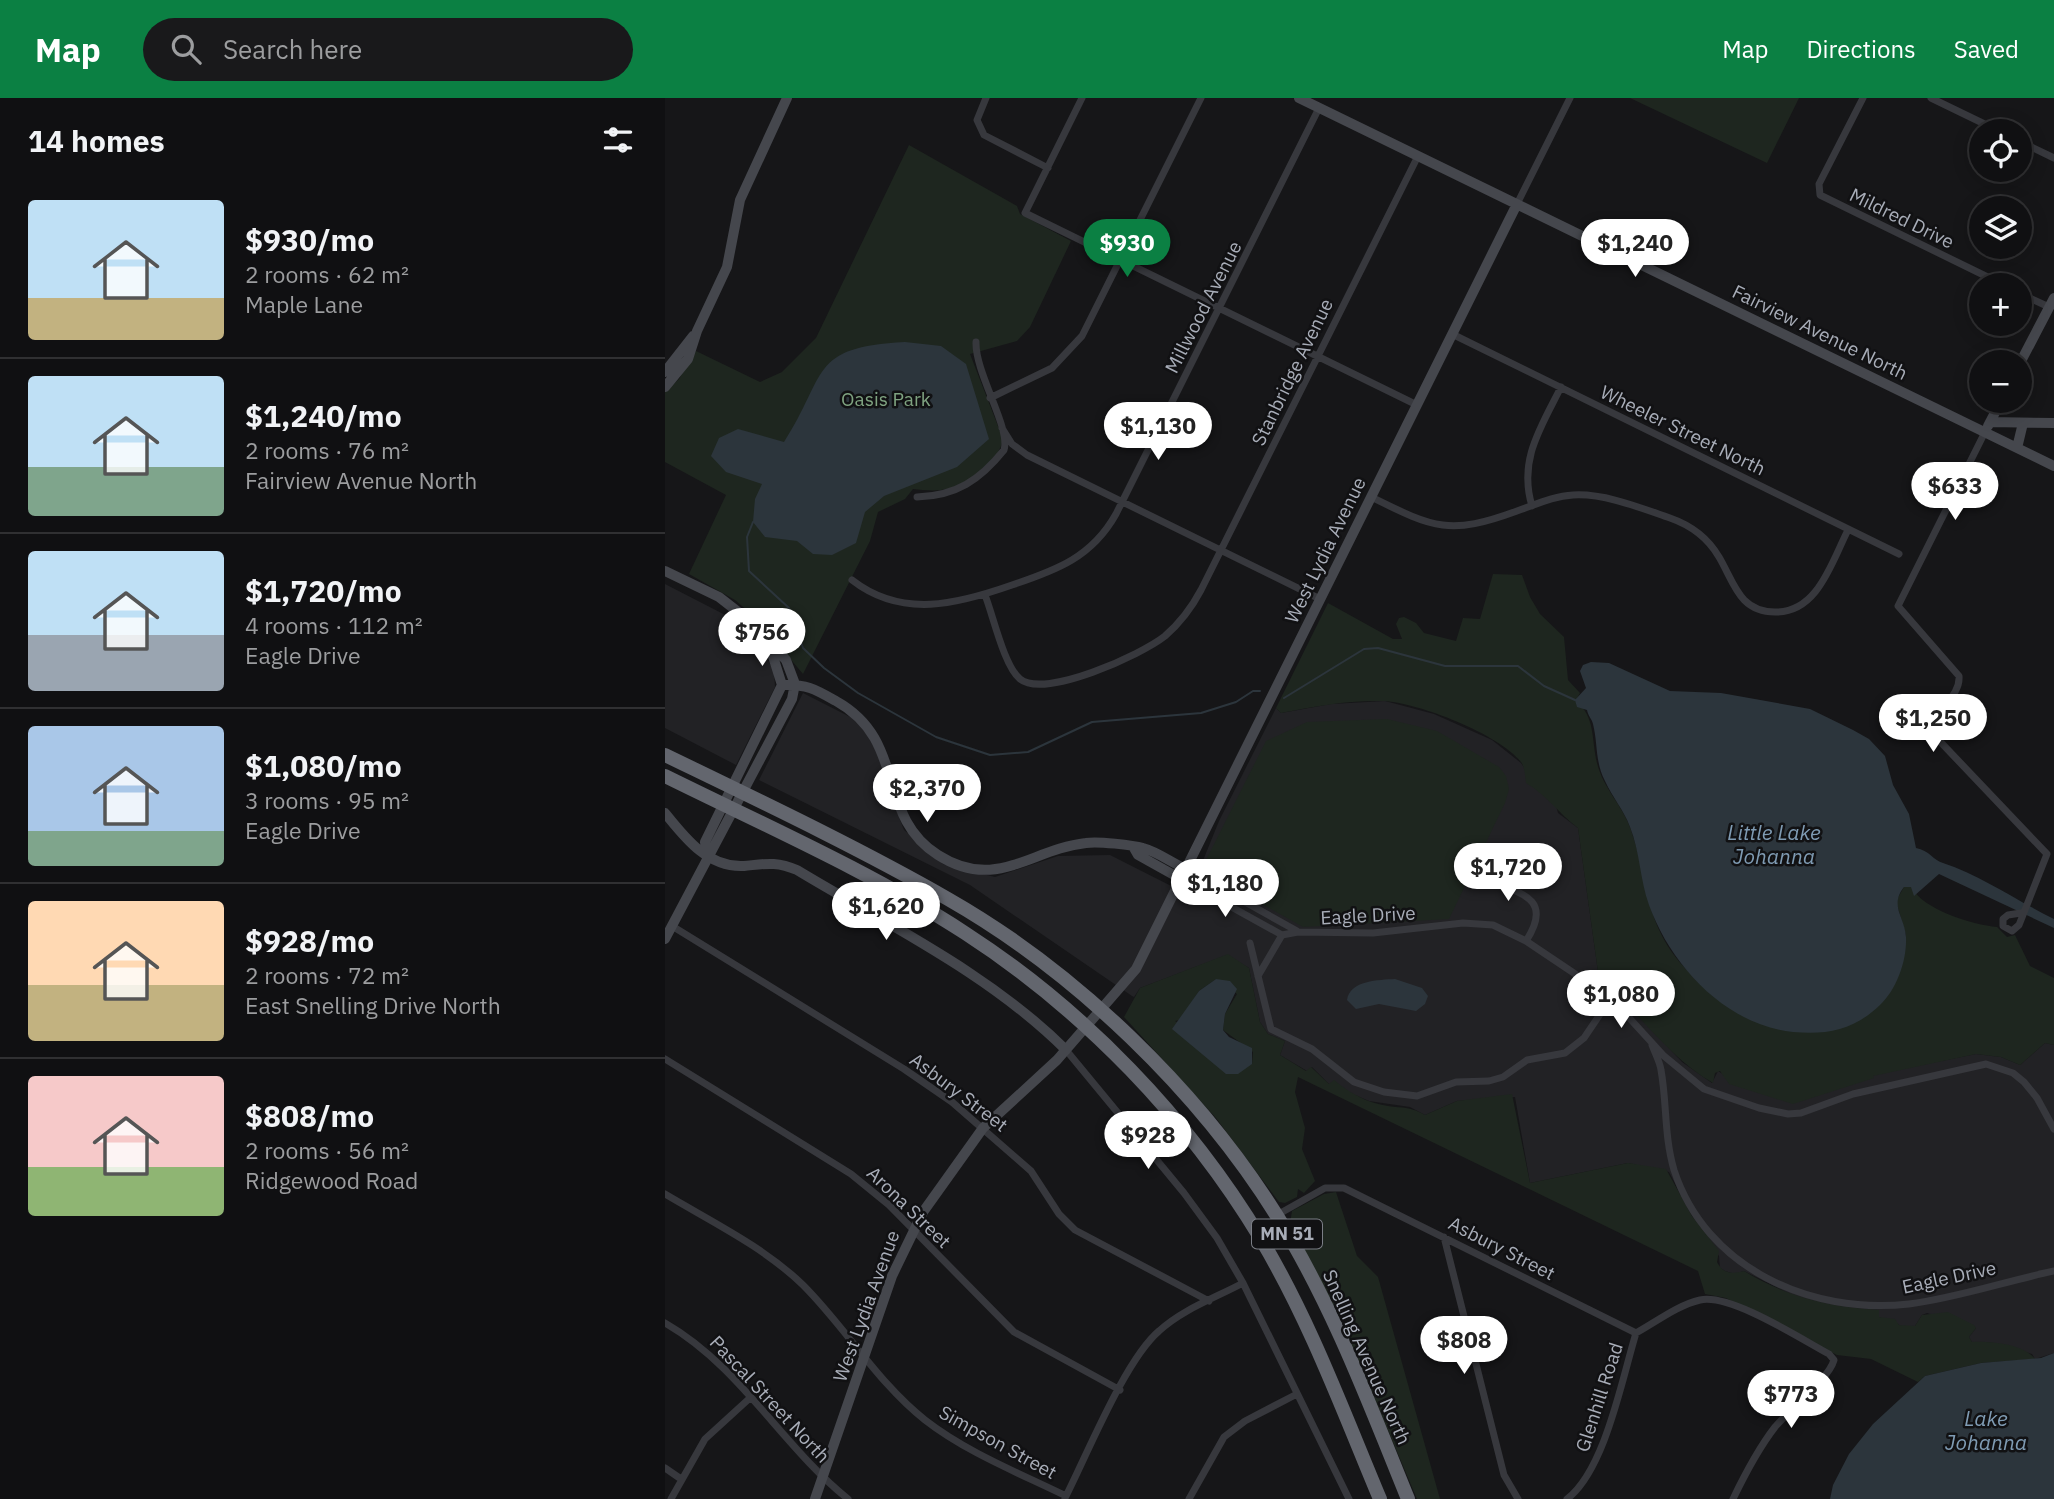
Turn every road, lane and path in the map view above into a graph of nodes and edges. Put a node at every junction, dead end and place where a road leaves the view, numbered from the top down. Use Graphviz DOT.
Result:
graph roads {
  1 [pos="787,98"];
  2 [pos="986,98"];
  3 [pos="1083,98"];
  4 [pos="1202,98"];
  5 [pos="1299,98"];
  6 [pos="1570,98"];
  7 [pos="1863,98"];
  8 [pos="1931,98"];
  9 [pos="1319,108"];
  10 [pos="1974,119"];
  11 [pos="2032,147"];
  12 [pos="1418,156"];
  13 [pos="2054,158"];
  14 [pos="1048,168"];
  15 [pos="1517,204"];
  16 [pos="1121,260"];
  17 [pos="1979,273"];
  18 [pos="2032,297"];
  19 [pos="2052,302"];
  20 [pos="1220,309"];
  21 [pos="697,331"];
  22 [pos="1452,334"];
  23 [pos="976,342"];
  24 [pos="2027,350"];
  25 [pos="1317,357"];
  26 [pos="665,372"];
  27 [pos="665,387"];
  28 [pos="1561,387"];
  29 [pos="990,398"];
  30 [pos="1417,405"];
  31 [pos="1995,413"];
  32 [pos="2023,423"];
  33 [pos="2054,424"];
  34 [pos="1988,427"];
  35 [pos="1002,428"];
  36 [pos="2017,448"];
  37 [pos="1027,455"];
  38 [pos="996,460"];
  39 [pos="2054,466"];
  40 [pos="917,497"];
  41 [pos="1371,497"];
  42 [pos="1123,502"];
  43 [pos="1531,506"];
  44 [pos="1847,530"];
  45 [pos="1221,550"];
  46 [pos="1899,554"];
  47 [pos="665,571"];
  48 [pos="852,580"];
  49 [pos="985,594"];
  50 [pos="1321,599"];
  51 [pos="769,644"];
  52 [pos="795,684"];
  53 [pos="782,685"];
  54 [pos="665,755"];
  55 [pos="665,776"];
  56 [pos="737,790"];
  57 [pos="729,807"];
  58 [pos="665,813"];
  59 [pos="707,855"];
  60 [pos="1184,874"];
  61 [pos="1475,876"];
  62 [pos="2021,913"];
  63 [pos="671,926"];
  64 [pos="1298,932"];
  65 [pos="1282,935"];
  66 [pos="665,939"];
  67 [pos="1526,941"];
  68 [pos="1250,943"];
  69 [pos="1258,976"];
  70 [pos="1611,998"];
  71 [pos="1101,1010"];
  72 [pos="1086,1027"];
  73 [pos="1651,1043"];
  74 [pos="1066,1050"];
  75 [pos="665,1059"];
  76 [pos="1674,1065"];
  77 [pos="1661,1069"];
  78 [pos="983,1128"];
  79 [pos="2054,1129"];
  80 [pos="665,1194"];
  81 [pos="1276,1215"];
  82 [pos="913,1229"];
  83 [pos="1444,1237"];
  84 [pos="2054,1271"];
  85 [pos="1243,1283"];
  86 [pos="1209,1301"];
  87 [pos="665,1323"];
  88 [pos="1636,1333"];
  89 [pos="864,1357"];
  90 [pos="1120,1390"];
  91 [pos="1297,1394"];
  92 [pos="751,1397"];
  93 [pos="665,1468"];
  94 [pos="681,1479"];
  95 [pos="823,1479"];
  96 [pos="1065,1498"];
  97 [pos="671,1499"];
  98 [pos="815,1499"];
  99 [pos="848,1499"];
  100 [pos="1189,1499"];
  101 [pos="1349,1499"];
  102 [pos="1380,1499"];
  103 [pos="1408,1499"];
  104 [pos="1518,1499"];
  105 [pos="1567,1499"];
  106 [pos="1733,1499"];
  1 -- 21 [label="street"];
  2 -- 14 [label="street"];
  3 -- 14 [label="street"];
  4 -- 16 [label="street"];
  5 -- 9 [label="street, Fairview Avenue North"];
  6 -- 15 [label="street, West Lydia Avenue"];
  7 -- 17 [label="street, Mildred Drive"];
  8 -- 10 [label="street"];
  9 -- 12 [label="street, Fairview Avenue North"];
  9 -- 20 [label="street, Millwood Avenue"];
  11 -- 13 [label="street"];
  12 -- 15 [label="street, Fairview Avenue North"];
  12 -- 25 [label="street, Stanbridge Avenue"];
  14 -- 16 [label="street"];
  15 -- 22 [label="street, West Lydia Avenue"];
  15 -- 34 [label="street, Fairview Avenue North"];
  16 -- 20 [label="street"];
  16 -- 29 [label="street"];
  18 -- 19 [label="street"];
  19 -- 24 [label="street"];
  20 -- 25 [label="street"];
  20 -- 42 [label="street, Millwood Avenue"];
  21 -- 26 [label="street"];
  21 -- 27 [label="street"];
  22 -- 28 [label="street, Wheeler Street North"];
  22 -- 30 [label="street, West Lydia Avenue"];
  23 -- 29 [label="street"];
  25 -- 30 [label="street"];
  25 -- 45 [label="street, Stanbridge Avenue"];
  28 -- 43 [label="street"];
  28 -- 44 [label="street, Wheeler Street North"];
  29 -- 35 [label="street"];
  30 -- 41 [label="street, West Lydia Avenue"];
  31 -- 34 [label="street"];
  32 -- 33 [label="street"];
  32 -- 34 [label="street"];
  32 -- 36 [label="street"];
  34 -- 36 [label="street, Fairview Avenue North"];
  34 -- 62 [label="street"];
  35 -- 37 [label="street"];
  35 -- 38 [label="street"];
  36 -- 39 [label="street, Fairview Avenue North"];
  37 -- 38 [label="street"];
  37 -- 42 [label="street"];
  38 -- 40 [label="street"];
  41 -- 43 [label="street"];
  41 -- 50 [label="street, West Lydia Avenue"];
  42 -- 45 [label="street"];
  42 -- 49 [label="street, Millwood Avenue"];
  43 -- 44 [label="street"];
  44 -- 46 [label="street, Wheeler Street North"];
  45 -- 49 [label="street, Stanbridge Avenue"];
  45 -- 50 [label="street"];
  47 -- 51 [label="street"];
  48 -- 49 [label="street, Millwood Avenue"];
  50 -- 60 [label="street, West Lydia Avenue"];
  51 -- 52 [label="street"];
  51 -- 53 [label="street"];
  52 -- 53 [label="street"];
  52 -- 56 [label="street"];
  52 -- 60 [label="street"];
  53 -- 56 [label="street"];
  54 -- 56 [label="highway, Snelling Avenue North / MN 51"];
  55 -- 57 [label="highway, MN 51"];
  56 -- 57 [label="street"];
  56 -- 71 [label="highway, Snelling Avenue North / MN 51"];
  57 -- 59 [label="street"];
  57 -- 72 [label="highway, MN 51"];
  58 -- 59 [label="street"];
  59 -- 63 [label="street"];
  59 -- 74 [label="street"];
  60 -- 64 [label="street, Eagle Drive"];
  60 -- 65 [label="street"];
  60 -- 71 [label="street, West Lydia Avenue"];
  61 -- 67 [label="street"];
  63 -- 66 [label="street"];
  63 -- 78 [label="street, Asbury Street"];
  64 -- 65 [label="street, Eagle Drive"];
  64 -- 67 [label="street, Eagle Drive"];
  65 -- 69 [label="street"];
  67 -- 70 [label="street, Eagle Drive"];
  68 -- 69 [label="street"];
  69 -- 70 [label="street"];
  70 -- 73 [label="street, Eagle Drive"];
  71 -- 72 [label="street, West Lydia Avenue"];
  71 -- 81 [label="highway, Snelling Avenue North / MN 51"];
  72 -- 74 [label="street, West Lydia Avenue"];
  72 -- 102 [label="highway, MN 51"];
  73 -- 76 [label="street, Eagle Drive"];
  73 -- 77 [label="street, Eagle Drive"];
  74 -- 78 [label="street, West Lydia Avenue"];
  74 -- 85 [label="street"];
  75 -- 82 [label="street, Arona Street"];
  76 -- 77 [label="street"];
  76 -- 79 [label="street, Eagle Drive"];
  77 -- 84 [label="street, Eagle Drive"];
  78 -- 82 [label="street, West Lydia Avenue"];
  78 -- 86 [label="street, Asbury Street"];
  80 -- 89 [label="street, Simpson Street"];
  81 -- 83 [label="street, Asbury Street"];
  81 -- 103 [label="highway, Snelling Avenue North / MN 51"];
  82 -- 89 [label="street, West Lydia Avenue"];
  82 -- 90 [label="street, Arona Street"];
  83 -- 88 [label="street, Asbury Street"];
  83 -- 104 [label="street"];
  85 -- 86 [label="street"];
  85 -- 91 [label="street"];
  86 -- 90 [label="street"];
  87 -- 92 [label="street, Pascal Street North"];
  88 -- 105 [label="street, Glenhill Road"];
  88 -- 106 [label="street, Glenhill Road"];
  89 -- 95 [label="street, West Lydia Avenue"];
  89 -- 96 [label="street, Simpson Street"];
  90 -- 96 [label="street"];
  91 -- 100 [label="street"];
  91 -- 101 [label="street"];
  92 -- 94 [label="street"];
  92 -- 95 [label="street, Pascal Street North"];
  93 -- 94 [label="street"];
  94 -- 97 [label="street"];
  95 -- 98 [label="street, West Lydia Avenue"];
  95 -- 99 [label="street, Pascal Street North"];
}
